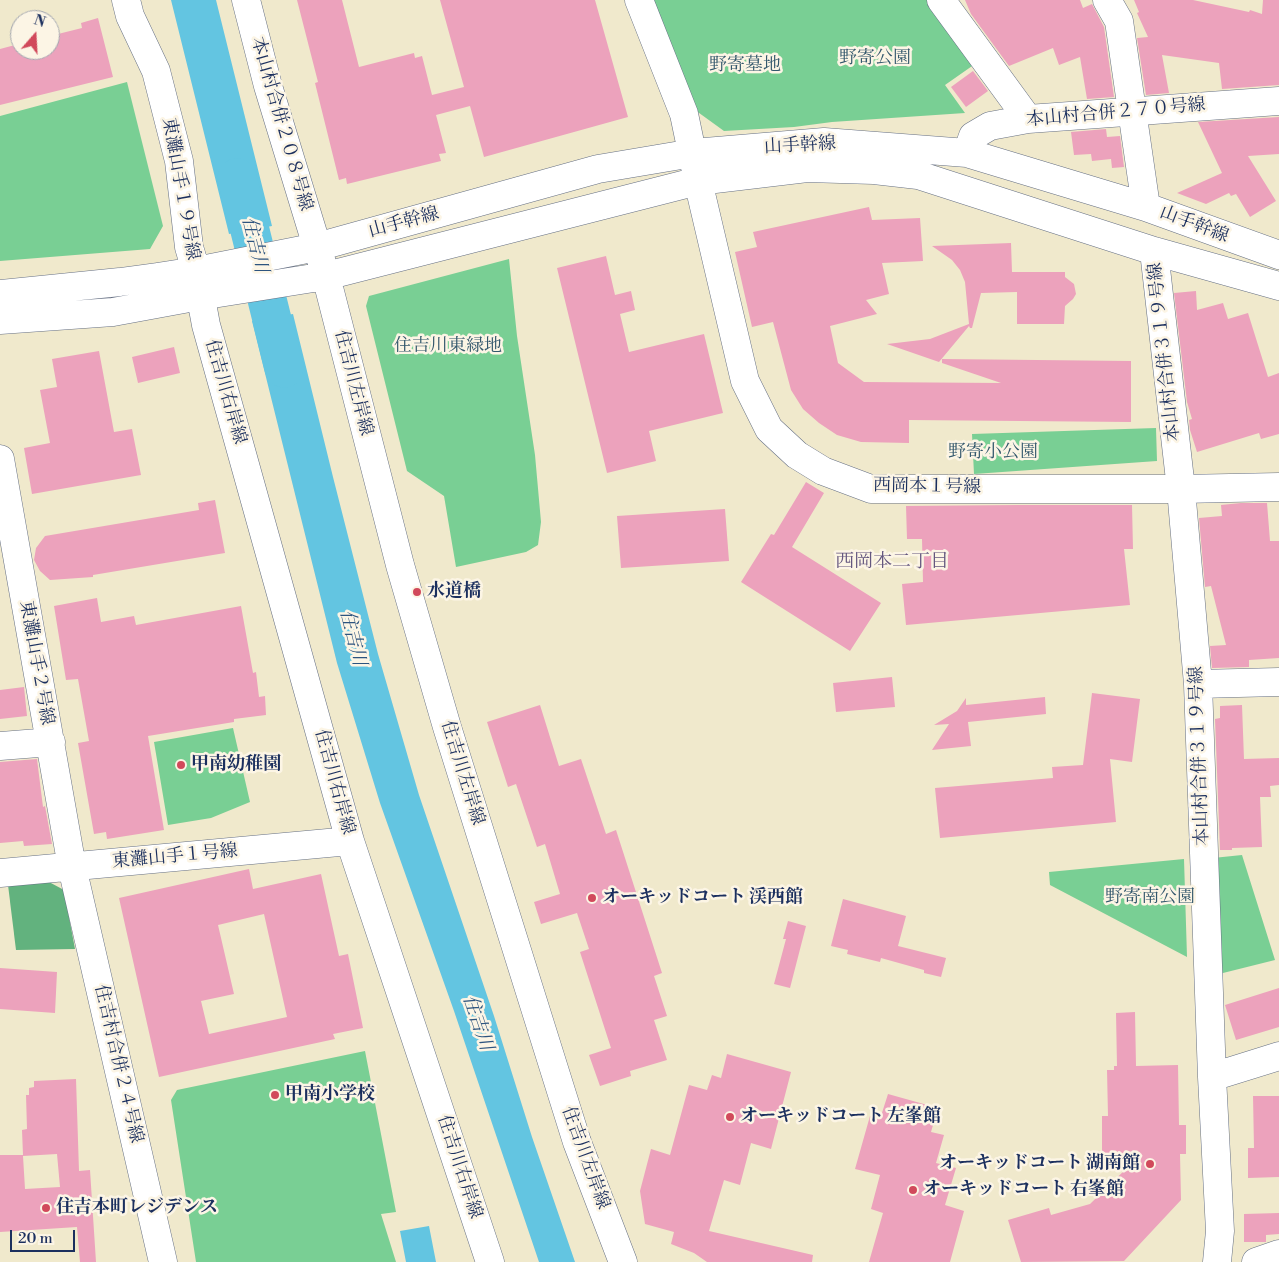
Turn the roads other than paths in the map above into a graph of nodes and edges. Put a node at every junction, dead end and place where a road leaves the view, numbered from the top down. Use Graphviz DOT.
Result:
graph roads {
  1 [pos="126,0"];
  2 [pos="246,0"];
  3 [pos="639,0"];
  4 [pos="941,0"];
  5 [pos="1107,0"];
  6 [pos="1279,101"];
  7 [pos="1133,111"];
  8 [pos="1028,119"];
  9 [pos="693,153"];
  10 [pos="967,153"];
  11 [pos="698,181"];
  12 [pos="1146,207"];
  13 [pos="317,247"];
  14 [pos="1154,251"];
  15 [pos="1279,255"];
  16 [pos="326,276"];
  17 [pos="210,282"];
  18 [pos="1279,286"];
  19 [pos="0,294"];
  20 [pos="0,320"];
  21 [pos="0,459"];
  22 [pos="1279,487"];
  23 [pos="1180,489"];
  24 [pos="12,596"];
  25 [pos="1279,682"];
  26 [pos="1198,684"];
  27 [pos="50,742"];
  28 [pos="0,746"];
  29 [pos="350,841"];
  30 [pos="72,867"];
  31 [pos="0,872"];
  32 [pos="1279,1056"];
  33 [pos="1212,1077"];
  34 [pos="1279,1254"];
  35 [pos="164,1262"];
  36 [pos="490,1262"];
  37 [pos="624,1262"];
  38 [pos="1217,1262"];
  39 [pos="1256,1262"];
  1 -- 17 [label="street, 東灘山手１９号線"];
  2 -- 13 [label="street, 本山村合併２０８号線"];
  3 -- 9 [label="street, 西岡本１号線"];
  4 -- 8 [label="street"];
  5 -- 7 [label="street"];
  6 -- 7 [label="street, 本山村合併２７０号線"];
  7 -- 8 [label="street, 本山村合併２７０号線"];
  7 -- 12 [label="street"];
  8 -- 10 [label="street, 本山村合併２７０号線"];
  9 -- 10 [label="street, 山手幹線"];
  9 -- 11 [label="street, 西岡本１号線"];
  9 -- 13 [label="street, 山手幹線"];
  10 -- 12 [label="street, 山手幹線"];
  11 -- 14 [label="street, 山手幹線"];
  11 -- 16 [label="street, 山手幹線"];
  11 -- 23 [label="street, 西岡本１号線"];
  12 -- 15 [label="street, 山手幹線"];
  13 -- 16 [label="street, 本山村合併２０８号線"];
  13 -- 17 [label="street"];
  14 -- 18 [label="street, 山手幹線"];
  14 -- 23 [label="street, 本山村合併３１９号線"];
  16 -- 17 [label="street"];
  16 -- 37 [label="street, 住吉川左岸線"];
  17 -- 19 [label="street"];
  17 -- 20 [label="street"];
  17 -- 29 [label="street, 住吉川右岸線"];
  21 -- 24 [label="street, 東灘山手２号線"];
  22 -- 23 [label="street, 西岡本１号線"];
  23 -- 26 [label="street, 本山村合併３１９号線"];
  24 -- 27 [label="street, 東灘山手２号線"];
  25 -- 26 [label="street"];
  26 -- 33 [label="street, 本山村合併３１９号線"];
  27 -- 28 [label="street"];
  27 -- 30 [label="street, 東灘山手２号線"];
  29 -- 30 [label="street, 東灘山手１号線"];
  29 -- 36 [label="street, 住吉川右岸線"];
  30 -- 31 [label="street, 東灘山手１号線"];
  30 -- 35 [label="street, 住吉村合併２４号線"];
  32 -- 33 [label="street"];
  33 -- 38 [label="street, 本山村合併３１９号線"];
  34 -- 39 [label="street"];
}
